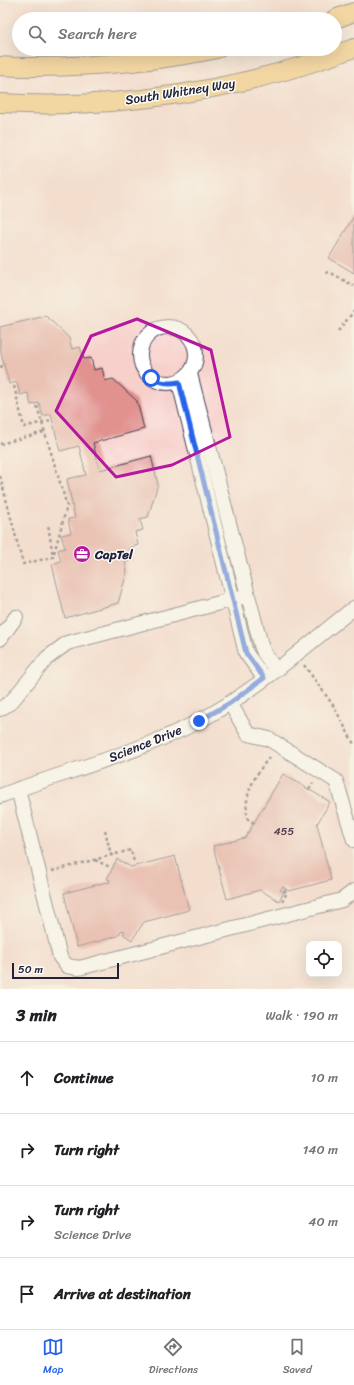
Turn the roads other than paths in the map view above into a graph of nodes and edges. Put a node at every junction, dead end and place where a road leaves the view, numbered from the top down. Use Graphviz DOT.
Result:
graph roads {
  1 [pos="354,12"];
  2 [pos="342,16"];
  3 [pos="354,48"];
  4 [pos="342,52"];
  5 [pos="182,56"];
  6 [pos="332,56"];
  7 [pos="0,66"];
  8 [pos="0,103"];
  9 [pos="248,595"];
  10 [pos="234,599"];
  11 [pos="354,608"];
  12 [pos="16,617"];
  13 [pos="0,639"];
  14 [pos="276,670"];
  15 [pos="264,678"];
  16 [pos="230,703"];
  17 [pos="0,709"];
  18 [pos="18,789"];
  19 [pos="0,796"];
  20 [pos="354,840"];
  21 [pos="354,891"];
  1 -- 2 [label="main road"];
  3 -- 4 [label="main road, South Whitney Way"];
  5 -- 7 [label="main road"];
  6 -- 8 [label="main road, South Whitney Way"];
  9 -- 10 [label="street"];
  9 -- 10 [label="street"];
  9 -- 14 [label="street"];
  10 -- 15 [label="street"];
  10 -- 17 [label="street"];
  11 -- 14 [label="street, Science Drive"];
  12 -- 13 [label="street"];
  14 -- 15 [label="street, Science Drive"];
  15 -- 16 [label="street, Science Drive"];
  16 -- 18 [label="street, Science Drive"];
  16 -- 20 [label="street"];
  18 -- 19 [label="street, Science Drive"];
  18 -- 21 [label="street"];
}
